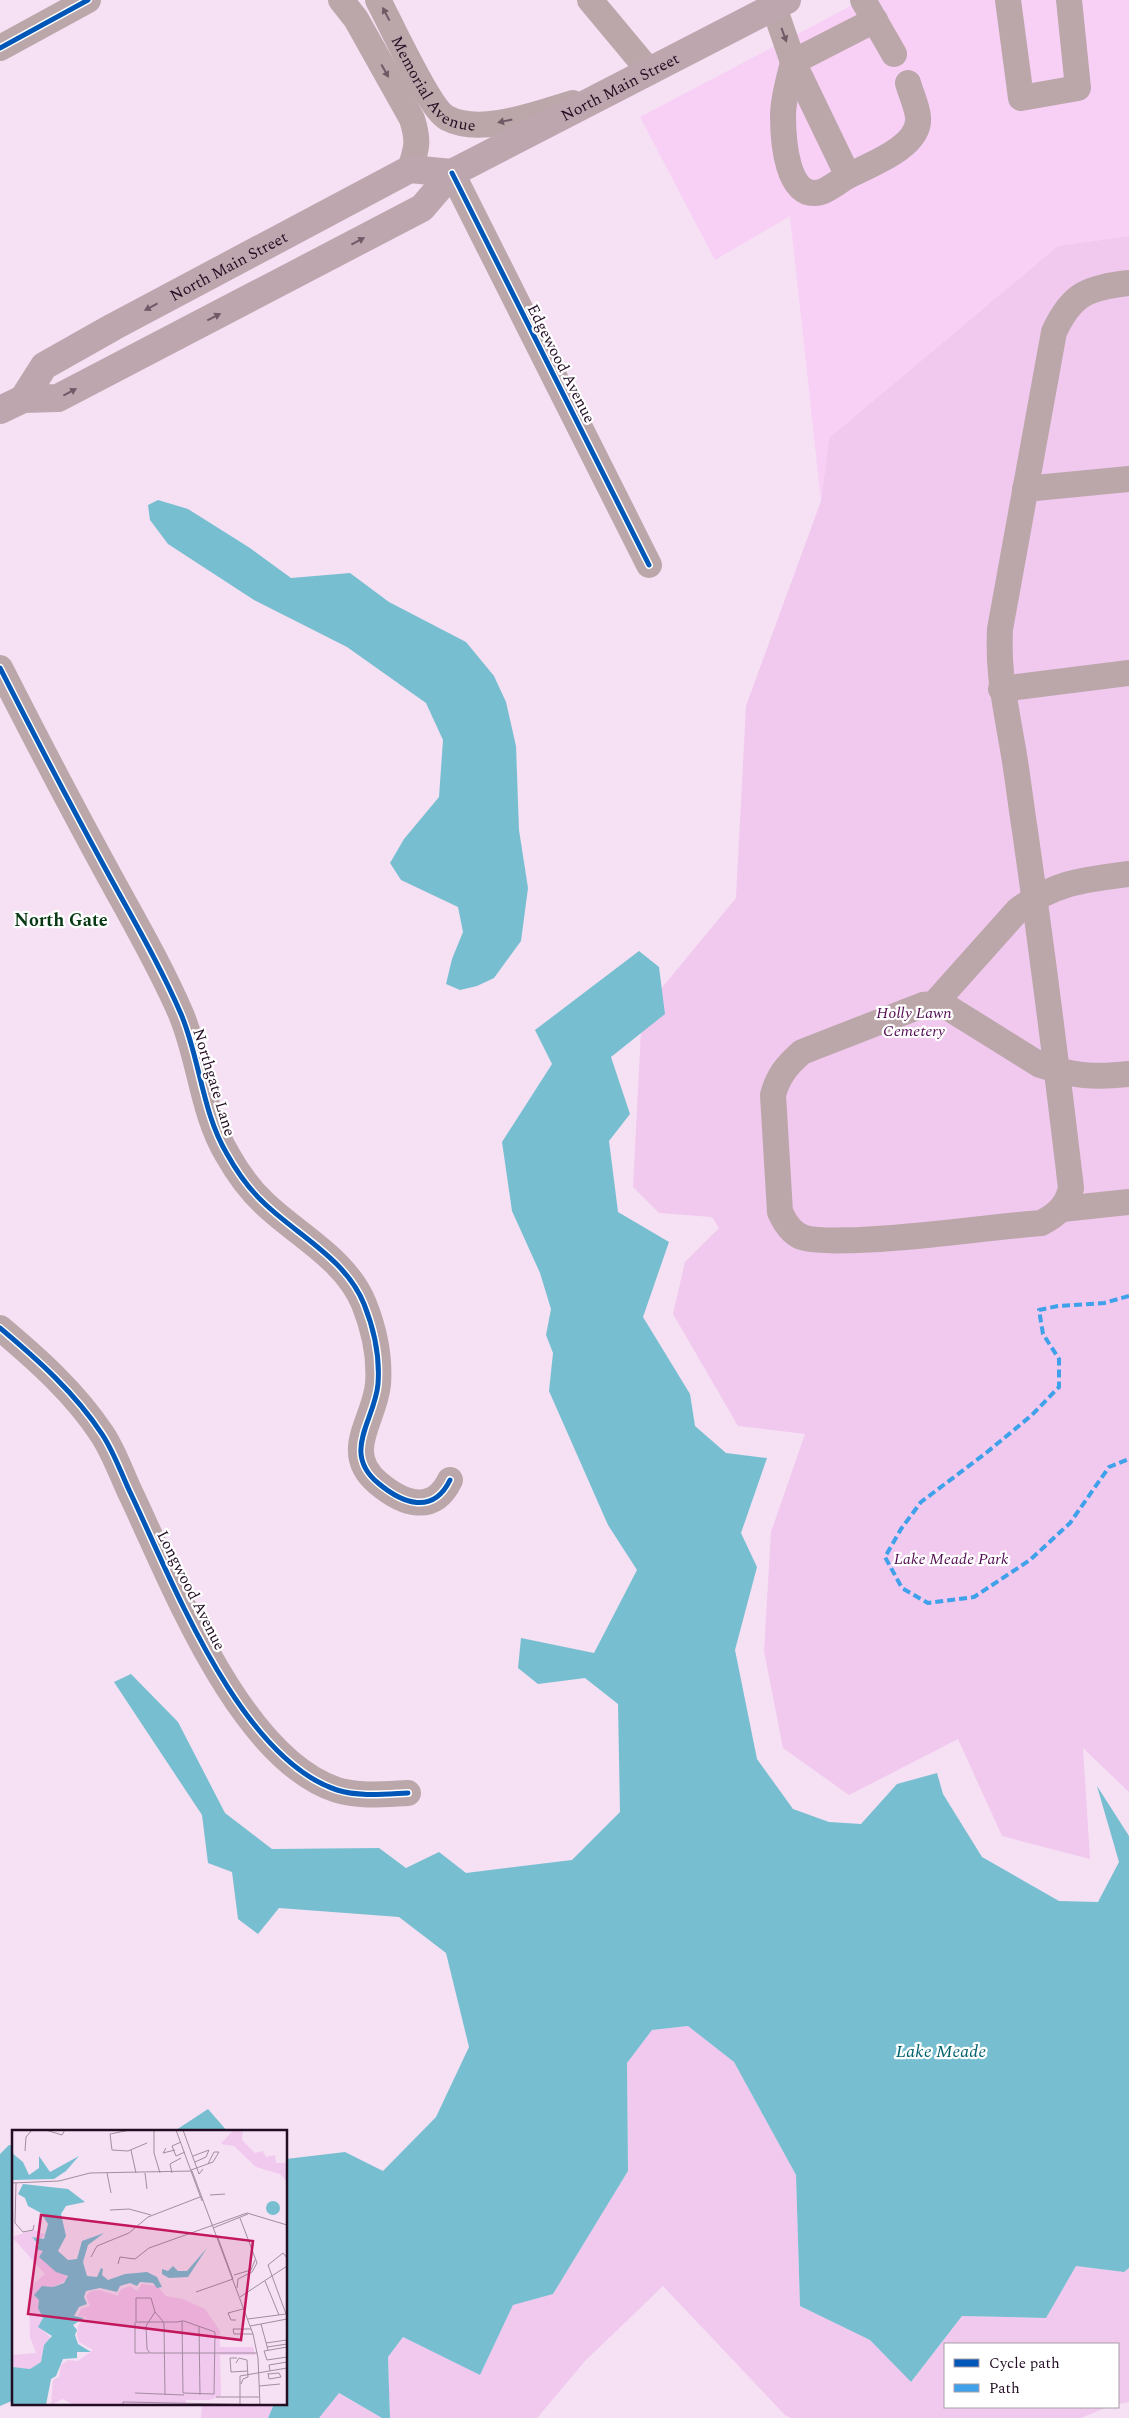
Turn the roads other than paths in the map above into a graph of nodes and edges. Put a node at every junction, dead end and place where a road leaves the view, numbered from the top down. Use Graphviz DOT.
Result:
graph roads {
  1 [pos="88,0"];
  2 [pos="341,0"];
  3 [pos="378,0"];
  4 [pos="590,0"];
  5 [pos="1008,0"];
  6 [pos="1069,0"];
  7 [pos="780,4"];
  8 [pos="55,9"];
  9 [pos="869,10"];
  10 [pos="0,48"];
  11 [pos="894,54"];
  12 [pos="794,62"];
  13 [pos="650,72"];
  14 [pos="908,83"];
  15 [pos="602,95"];
  16 [pos="410,169"];
  17 [pos="452,173"];
  18 [pos="848,176"];
  19 [pos="1129,283"];
  20 [pos="11,405"];
  21 [pos="1129,479"];
  22 [pos="1024,489"];
  23 [pos="649,565"];
  24 [pos="0,668"];
  25 [pos="1129,673"];
  26 [pos="1001,689"];
  27 [pos="1129,874"];
  28 [pos="1034,898"];
  29 [pos="934,1004"];
  30 [pos="1057,1070"];
  31 [pos="1129,1074"];
  32 [pos="1129,1202"];
  33 [pos="1062,1209"];
  34 [pos="0,1328"];
  35 [pos="450,1480"];
  36 [pos="408,1793"];
  1 -- 8 [label="street"];
  2 -- 16 [label="street, Memorial Avenue, one-way"];
  15 -- 3 [label="street, Memorial Avenue, one-way"];
  4 -- 13 [label="street"];
  5 -- 6 [label="street"];
  7 -- 12 [label="street, one-way"];
  7 -- 13 [label="main road, North Main Street"];
  8 -- 10 [label="street"];
  9 -- 11 [label="street"];
  9 -- 12 [label="street"];
  12 -- 18 [label="street"];
  12 -- 18 [label="street"];
  13 -- 15 [label="main road, North Main Street"];
  14 -- 18 [label="street"];
  15 -- 17 [label="main road, North Main Street"];
  16 -- 17 [label="main road"];
  16 -- 20 [label="main road, North Main Street, one-way"];
  20 -- 17 [label="main road, North Main Street, one-way"];
  17 -- 23 [label="street, Edgewood Avenue"];
  19 -- 22 [label="street"];
  21 -- 22 [label="street"];
  22 -- 26 [label="street"];
  24 -- 35 [label="street, Northgate Lane"];
  25 -- 26 [label="street"];
  26 -- 28 [label="street"];
  27 -- 28 [label="street"];
  28 -- 29 [label="street"];
  28 -- 30 [label="street"];
  29 -- 30 [label="street"];
  29 -- 33 [label="street"];
  30 -- 31 [label="street"];
  30 -- 33 [label="street"];
  32 -- 33 [label="street"];
  34 -- 36 [label="street, Longwood Avenue"];
}
